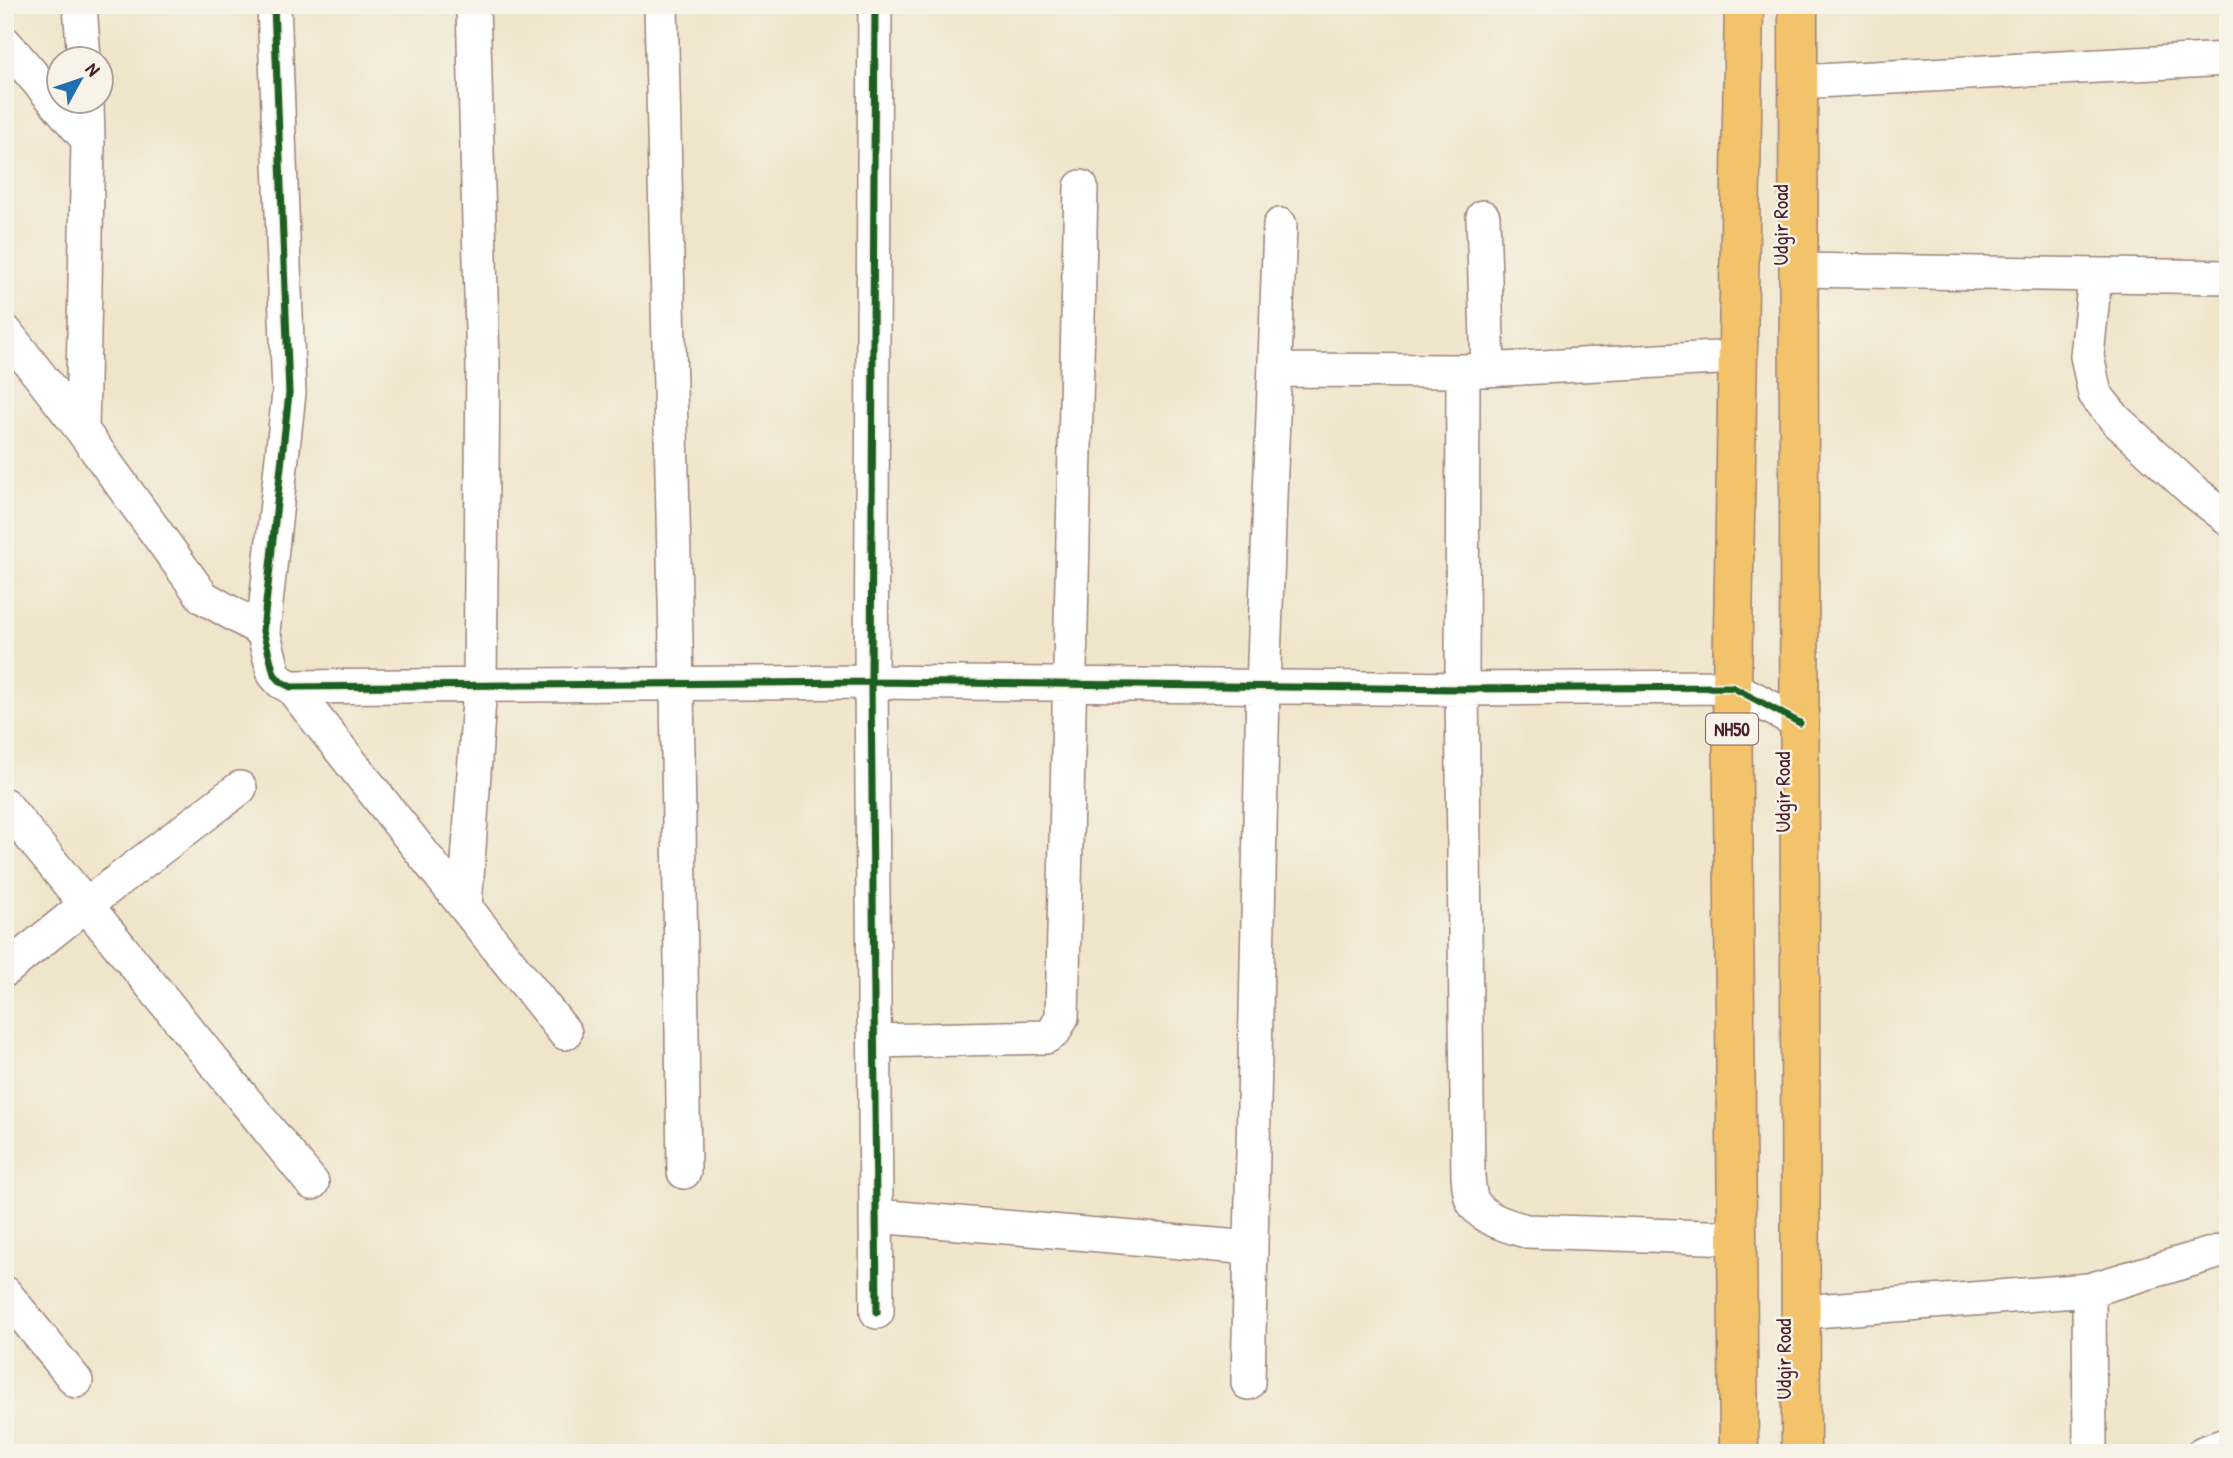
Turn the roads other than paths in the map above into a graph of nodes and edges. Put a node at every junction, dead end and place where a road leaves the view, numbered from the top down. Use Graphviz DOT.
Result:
graph roads {
  1 [pos="80,5"];
  2 [pos="274,5"];
  3 [pos="473,5"];
  4 [pos="661,5"];
  5 [pos="875,5"];
  6 [pos="1744,5"];
  7 [pos="1798,5"];
  8 [pos="5,44"];
  9 [pos="83,46"];
  10 [pos="2228,59"];
  11 [pos="1798,82"];
  12 [pos="87,116"];
  13 [pos="88,140"];
  14 [pos="1081,187"];
  15 [pos="1483,217"];
  16 [pos="1280,225"];
  17 [pos="1798,270"];
  18 [pos="2095,275"];
  19 [pos="2228,277"];
  20 [pos="5,331"];
  21 [pos="1738,357"];
  22 [pos="1275,370"];
  23 [pos="1475,371"];
  24 [pos="82,430"];
  25 [pos="2228,518"];
  26 [pos="263,631"];
  27 [pos="871,682"];
  28 [pos="480,685"];
  29 [pos="677,685"];
  30 [pos="1068,685"];
  31 [pos="291,687"];
  32 [pos="1732,687"];
  33 [pos="1263,688"];
  34 [pos="1462,690"];
  35 [pos="1800,723"];
  36 [pos="240,788"];
  37 [pos="5,805"];
  38 [pos="87,904"];
  39 [pos="465,907"];
  40 [pos="5,970"];
  41 [pos="565,1033"];
  42 [pos="875,1041"];
  43 [pos="684,1172"];
  44 [pos="312,1183"];
  45 [pos="876,1216"];
  46 [pos="1737,1238"];
  47 [pos="1251,1248"];
  48 [pos="2228,1249"];
  49 [pos="2088,1290"];
  50 [pos="5,1293"];
  51 [pos="877,1312"];
  52 [pos="1802,1312"];
  53 [pos="76,1381"];
  54 [pos="1248,1383"];
  55 [pos="2228,1444"];
  56 [pos="1739,1453"];
  57 [pos="1801,1453"];
  58 [pos="2090,1453"];
  59 [pos="2203,1453"];
  1 -- 9 [label="street"];
  2 -- 26 [label="street"];
  3 -- 28 [label="street"];
  4 -- 29 [label="street"];
  5 -- 27 [label="street"];
  6 -- 21 [label="highway, Udgir Road / NH50"];
  7 -- 11 [label="highway, Udgir Road"];
  8 -- 13 [label="street"];
  10 -- 11 [label="street"];
  11 -- 17 [label="highway, Udgir Road"];
  12 -- 13 [label="street"];
  13 -- 24 [label="street"];
  14 -- 30 [label="street"];
  15 -- 23 [label="street"];
  16 -- 22 [label="street"];
  17 -- 18 [label="street"];
  17 -- 35 [label="highway, Udgir Road"];
  18 -- 19 [label="street"];
  18 -- 25 [label="street"];
  20 -- 24 [label="street"];
  21 -- 23 [label="street"];
  21 -- 32 [label="highway, Udgir Road / NH50"];
  22 -- 23 [label="street"];
  22 -- 33 [label="street"];
  23 -- 34 [label="street"];
  24 -- 26 [label="street"];
  26 -- 31 [label="street"];
  27 -- 29 [label="street"];
  27 -- 30 [label="street"];
  27 -- 42 [label="street"];
  28 -- 29 [label="street"];
  28 -- 31 [label="street"];
  28 -- 39 [label="street"];
  29 -- 43 [label="street"];
  30 -- 33 [label="street"];
  30 -- 42 [label="street"];
  31 -- 39 [label="street"];
  32 -- 34 [label="street"];
  32 -- 35 [label="street"];
  32 -- 46 [label="highway, Udgir Road / NH50"];
  33 -- 34 [label="street"];
  33 -- 47 [label="street"];
  34 -- 46 [label="street"];
  35 -- 52 [label="highway, Udgir Road"];
  36 -- 38 [label="street"];
  37 -- 38 [label="street"];
  38 -- 40 [label="street"];
  38 -- 44 [label="street"];
  39 -- 41 [label="street"];
  42 -- 45 [label="street"];
  45 -- 47 [label="street"];
  45 -- 51 [label="street"];
  46 -- 56 [label="highway, Udgir Road / NH50"];
  47 -- 54 [label="street"];
  48 -- 49 [label="street"];
  49 -- 52 [label="street"];
  49 -- 58 [label="street"];
  50 -- 53 [label="street"];
  52 -- 57 [label="highway, Udgir Road"];
  55 -- 59 [label="street"];
}
